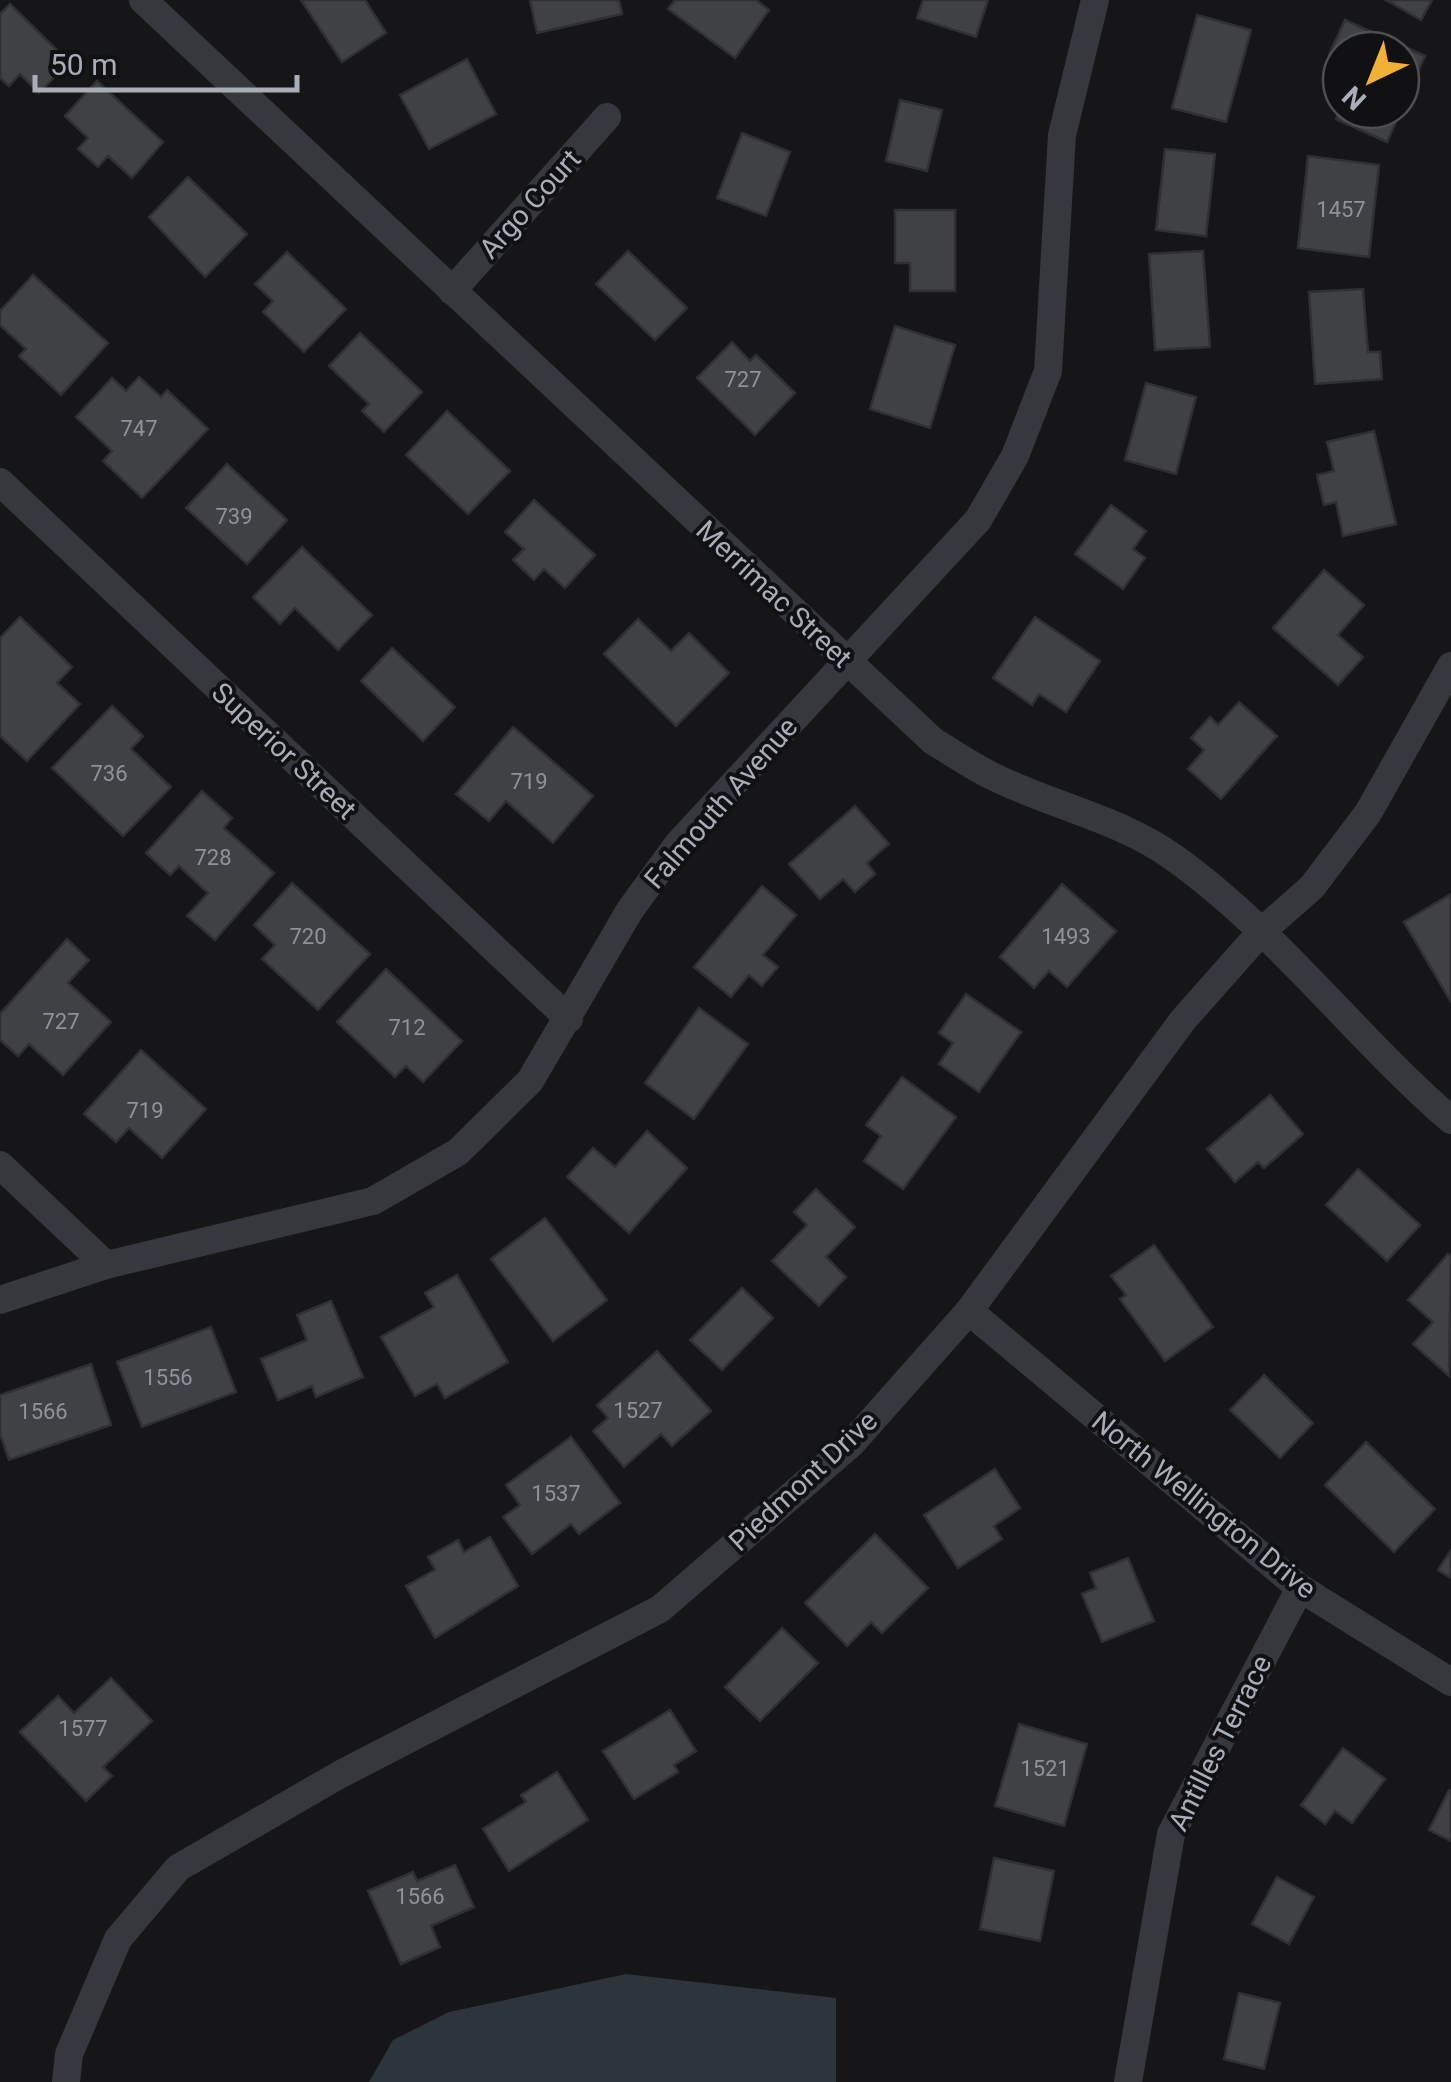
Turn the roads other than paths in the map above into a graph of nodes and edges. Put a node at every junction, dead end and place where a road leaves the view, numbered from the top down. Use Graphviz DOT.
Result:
graph roads {
  1 [pos="143,0"];
  2 [pos="1094,0"];
  3 [pos="607,117"];
  4 [pos="452,292"];
  5 [pos="0,482"];
  6 [pos="846,663"];
  7 [pos="1451,666"];
  8 [pos="1262,932"];
  9 [pos="569,1019"];
  10 [pos="1451,1120"];
  11 [pos="0,1165"];
  12 [pos="106,1265"];
  13 [pos="0,1300"];
  14 [pos="969,1311"];
  15 [pos="1300,1588"];
  16 [pos="1451,1682"];
  17 [pos="66,2082"];
  18 [pos="1128,2082"];
  1 -- 4 [label="street, Merrimac Street"];
  2 -- 6 [label="street, Falmouth Avenue"];
  3 -- 4 [label="street, Argo Court"];
  4 -- 6 [label="street, Merrimac Street"];
  5 -- 9 [label="street, Superior Street"];
  6 -- 8 [label="street, Merrimac Street"];
  6 -- 9 [label="street, Falmouth Avenue"];
  7 -- 8 [label="street, Piedmont Drive"];
  8 -- 10 [label="street, Merrimac Street"];
  8 -- 14 [label="street, Piedmont Drive"];
  9 -- 12 [label="street, Falmouth Avenue"];
  11 -- 12 [label="street"];
  12 -- 13 [label="street, Falmouth Avenue"];
  14 -- 15 [label="street, North Wellington Drive"];
  14 -- 17 [label="street, Piedmont Drive"];
  15 -- 16 [label="street, North Wellington Drive"];
  15 -- 18 [label="street, Antilles Terrace"];
}
